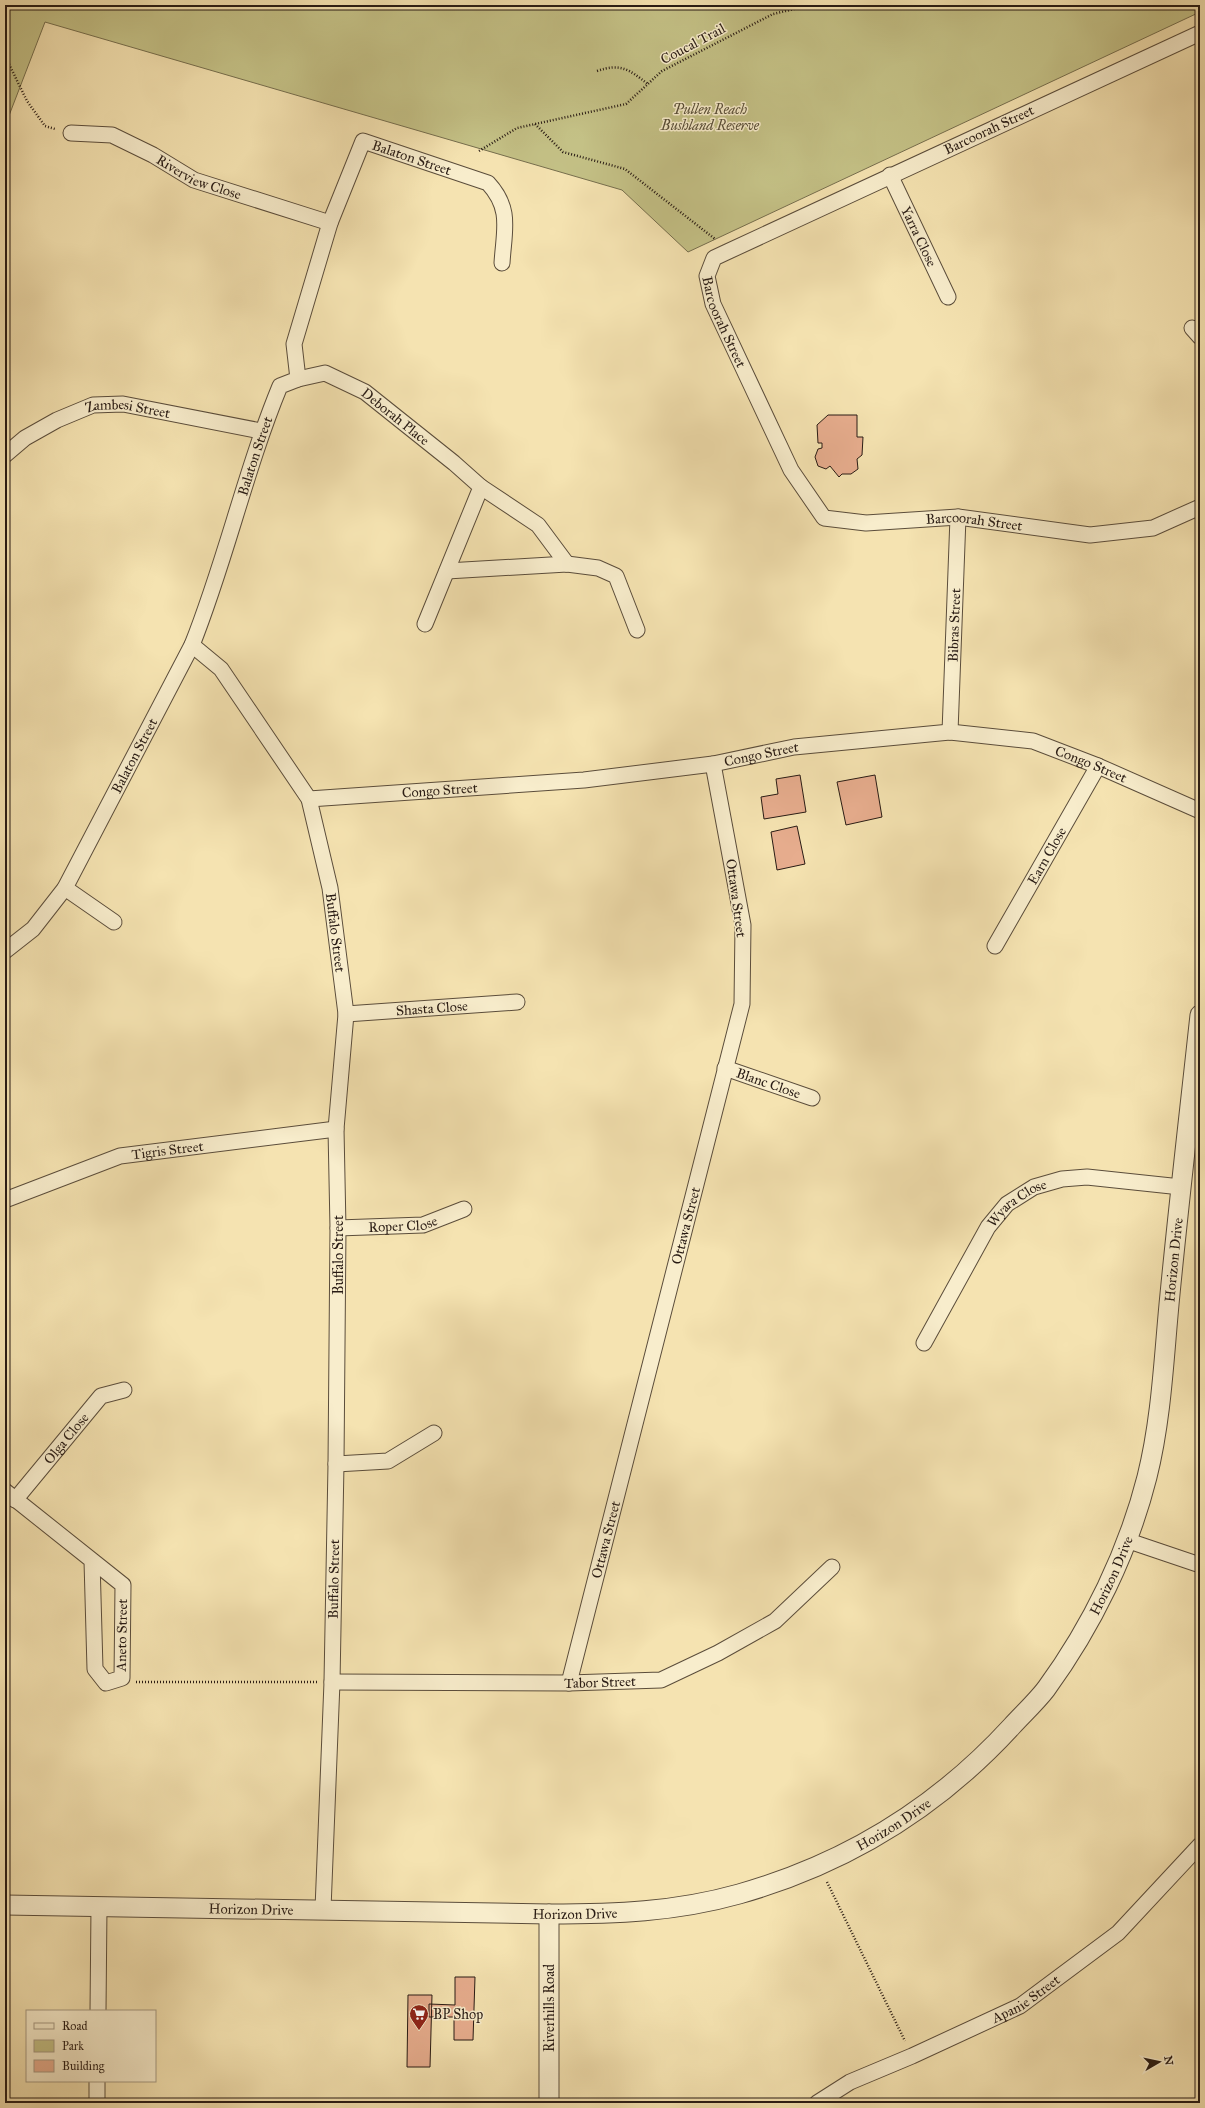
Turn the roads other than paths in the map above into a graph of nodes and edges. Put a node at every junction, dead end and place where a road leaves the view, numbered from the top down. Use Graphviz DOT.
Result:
graph roads {
  1 [pos="1200,32"];
  2 [pos="71,133"];
  3 [pos="890,175"];
  4 [pos="330,223"];
  5 [pos="502,263"];
  6 [pos="948,297"];
  7 [pos="298,379"];
  8 [pos="261,431"];
  9 [pos="5,455"];
  10 [pos="480,487"];
  11 [pos="1200,506"];
  12 [pos="958,517"];
  13 [pos="566,564"];
  14 [pos="446,571"];
  15 [pos="425,624"];
  16 [pos="637,630"];
  17 [pos="192,645"];
  18 [pos="950,732"];
  19 [pos="713,764"];
  20 [pos="1098,766"];
  21 [pos="309,799"];
  22 [pos="1200,811"];
  23 [pos="65,888"];
  24 [pos="114,922"];
  25 [pos="995,946"];
  26 [pos="5,951"];
  27 [pos="517,1002"];
  28 [pos="346,1014"];
  29 [pos="1200,1015"];
  30 [pos="725,1068"];
  31 [pos="812,1098"];
  32 [pos="336,1129"];
  33 [pos="1181,1188"];
  34 [pos="5,1200"];
  35 [pos="464,1209"];
  36 [pos="338,1228"];
  37 [pos="924,1343"];
  38 [pos="124,1390"];
  39 [pos="434,1432"];
  40 [pos="336,1464"];
  41 [pos="10,1495"];
  42 [pos="1126,1540"];
  43 [pos="92,1561"];
  44 [pos="1200,1565"];
  45 [pos="832,1567"];
  46 [pos="332,1682"];
  47 [pos="569,1683"];
  48 [pos="1200,1845"];
  49 [pos="5,1905"];
  50 [pos="99,1907"];
  51 [pos="323,1909"];
  52 [pos="549,1914"];
  53 [pos="98,2010"];
  54 [pos="97,2082"];
  55 [pos="97,2103"];
  56 [pos="549,2103"];
  57 [pos="817,2103"];
  1 -- 3 [label="street, Barcoorah Street"];
  2 -- 4 [label="street, Riverview Close"];
  3 -- 6 [label="street, Yarra Close"];
  3 -- 12 [label="street, Barcoorah Street"];
  4 -- 5 [label="street, Balaton Street"];
  4 -- 7 [label="street, Balaton Street"];
  7 -- 8 [label="street, Balaton Street"];
  7 -- 10 [label="street, Deborah Place"];
  8 -- 9 [label="street, Zambesi Street"];
  8 -- 17 [label="street, Balaton Street"];
  10 -- 13 [label="street, Deborah Place"];
  10 -- 14 [label="street"];
  11 -- 12 [label="street, Barcoorah Street"];
  12 -- 18 [label="street, Bibras Street"];
  13 -- 14 [label="street"];
  13 -- 16 [label="street"];
  14 -- 15 [label="street"];
  17 -- 21 [label="street, Buffalo Street"];
  17 -- 23 [label="street, Balaton Street"];
  18 -- 19 [label="street, Congo Street"];
  18 -- 20 [label="street, Congo Street"];
  19 -- 21 [label="street, Congo Street"];
  19 -- 30 [label="street, Ottawa Street"];
  20 -- 22 [label="street, Congo Street"];
  20 -- 25 [label="street, Earn Close"];
  21 -- 28 [label="street, Buffalo Street"];
  23 -- 24 [label="street"];
  23 -- 26 [label="street, Balaton Street"];
  27 -- 28 [label="street, Shasta Close"];
  28 -- 32 [label="street, Buffalo Street"];
  29 -- 33 [label="street, Horizon Drive"];
  30 -- 31 [label="street, Blanc Close"];
  30 -- 47 [label="street, Ottawa Street"];
  32 -- 34 [label="street, Tigris Street"];
  32 -- 36 [label="street, Buffalo Street"];
  33 -- 37 [label="street, Wyara Close"];
  33 -- 42 [label="street, Horizon Drive"];
  35 -- 36 [label="street, Roper Close"];
  36 -- 40 [label="street, Buffalo Street"];
  38 -- 41 [label="street, Olga Close"];
  39 -- 40 [label="street"];
  40 -- 46 [label="street, Buffalo Street"];
  41 -- 43 [label="street, Aneto Street"];
  42 -- 44 [label="street"];
  42 -- 52 [label="street, Horizon Drive"];
  43 -- 43 [label="street, Aneto Street"];
  45 -- 47 [label="street, Tabor Street"];
  46 -- 47 [label="street, Tabor Street"];
  46 -- 51 [label="street, Buffalo Street"];
  48 -- 57 [label="street, Apanie Street"];
  49 -- 50 [label="street, Horizon Drive"];
  50 -- 51 [label="street, Horizon Drive"];
  50 -- 53 [label="street"];
  51 -- 52 [label="street, Horizon Drive"];
  52 -- 56 [label="street, Riverhills Road"];
  54 -- 55 [label="street"];
}
